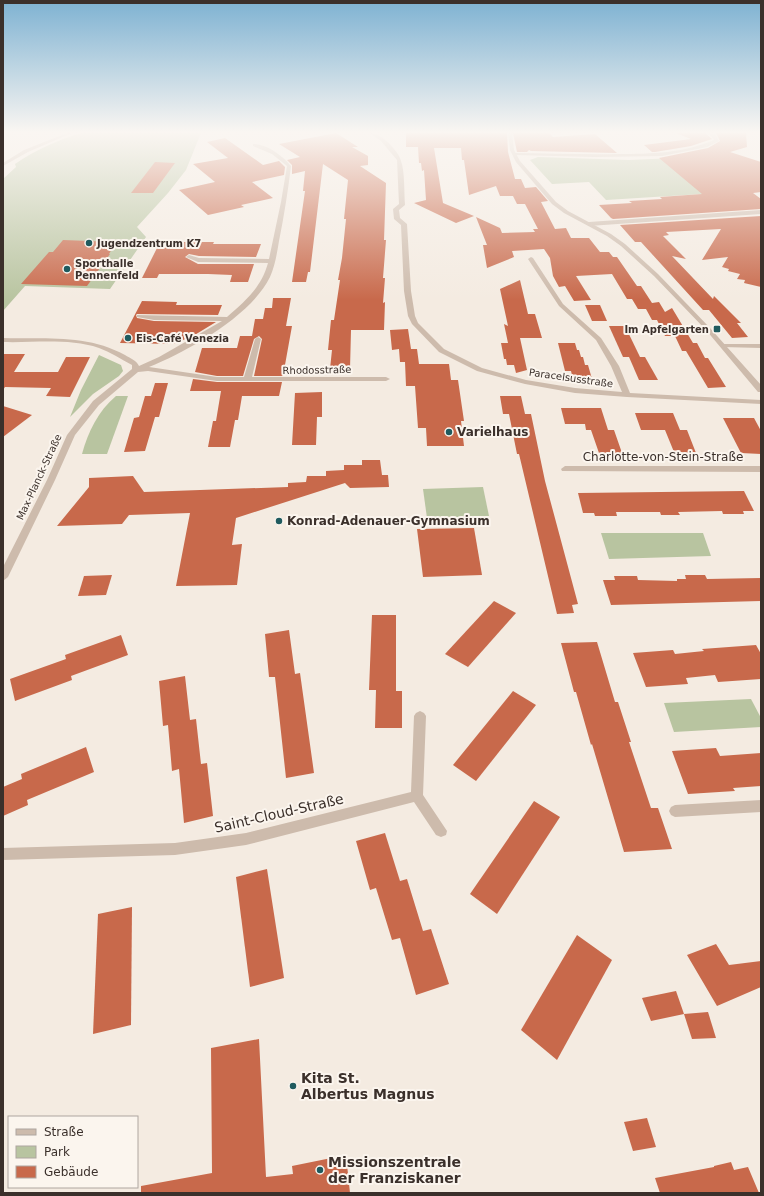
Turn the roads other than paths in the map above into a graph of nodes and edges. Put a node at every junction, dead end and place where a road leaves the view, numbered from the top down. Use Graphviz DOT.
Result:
graph roads {
  1 [pos="286,189"];
  2 [pos="401,189"];
  3 [pos="542,189"];
  4 [pos="761,212"];
  5 [pos="589,224"];
  6 [pos="189,257"];
  7 [pos="531,259"];
  8 [pos="272,261"];
  9 [pos="139,316"];
  10 [pos="229,319"];
  11 [pos="258,339"];
  12 [pos="3,340"];
  13 [pos="724,346"];
  14 [pos="761,346"];
  15 [pos="136,370"];
  16 [pos="386,379"];
  17 [pos="247,380"];
  18 [pos="761,390"];
  19 [pos="627,395"];
  20 [pos="761,402"];
  21 [pos="565,469"];
  22 [pos="761,469"];
  23 [pos="3,577"];
  24 [pos="420,716"];
  25 [pos="417,796"];
  26 [pos="761,806"];
  27 [pos="675,811"];
  28 [pos="441,830"];
  29 [pos="3,854"];
  1 -- 8 [label="street, Max-Planck-Straße"];
  2 -- 19 [label="street, Paracelsusstraße"];
  3 -- 5 [label="street"];
  4 -- 5 [label="street"];
  5 -- 13 [label="street"];
  6 -- 8 [label="street"];
  7 -- 19 [label="street"];
  8 -- 10 [label="street, Max-Planck-Straße"];
  9 -- 10 [label="street"];
  10 -- 15 [label="street, Max-Planck-Straße"];
  11 -- 17 [label="street"];
  12 -- 15 [label="street"];
  13 -- 14 [label="street"];
  13 -- 18 [label="street"];
  15 -- 17 [label="street, Rhodosstraße"];
  15 -- 23 [label="street, Max-Planck-Straße"];
  16 -- 17 [label="street, Rhodosstraße"];
  19 -- 20 [label="street, Paracelsusstraße"];
  21 -- 22 [label="street, Charlotte-von-Stein-Straße"];
  24 -- 25 [label="street"];
  25 -- 28 [label="street"];
  25 -- 29 [label="street, Saint-Cloud-Straße"];
  26 -- 27 [label="street"];
}
